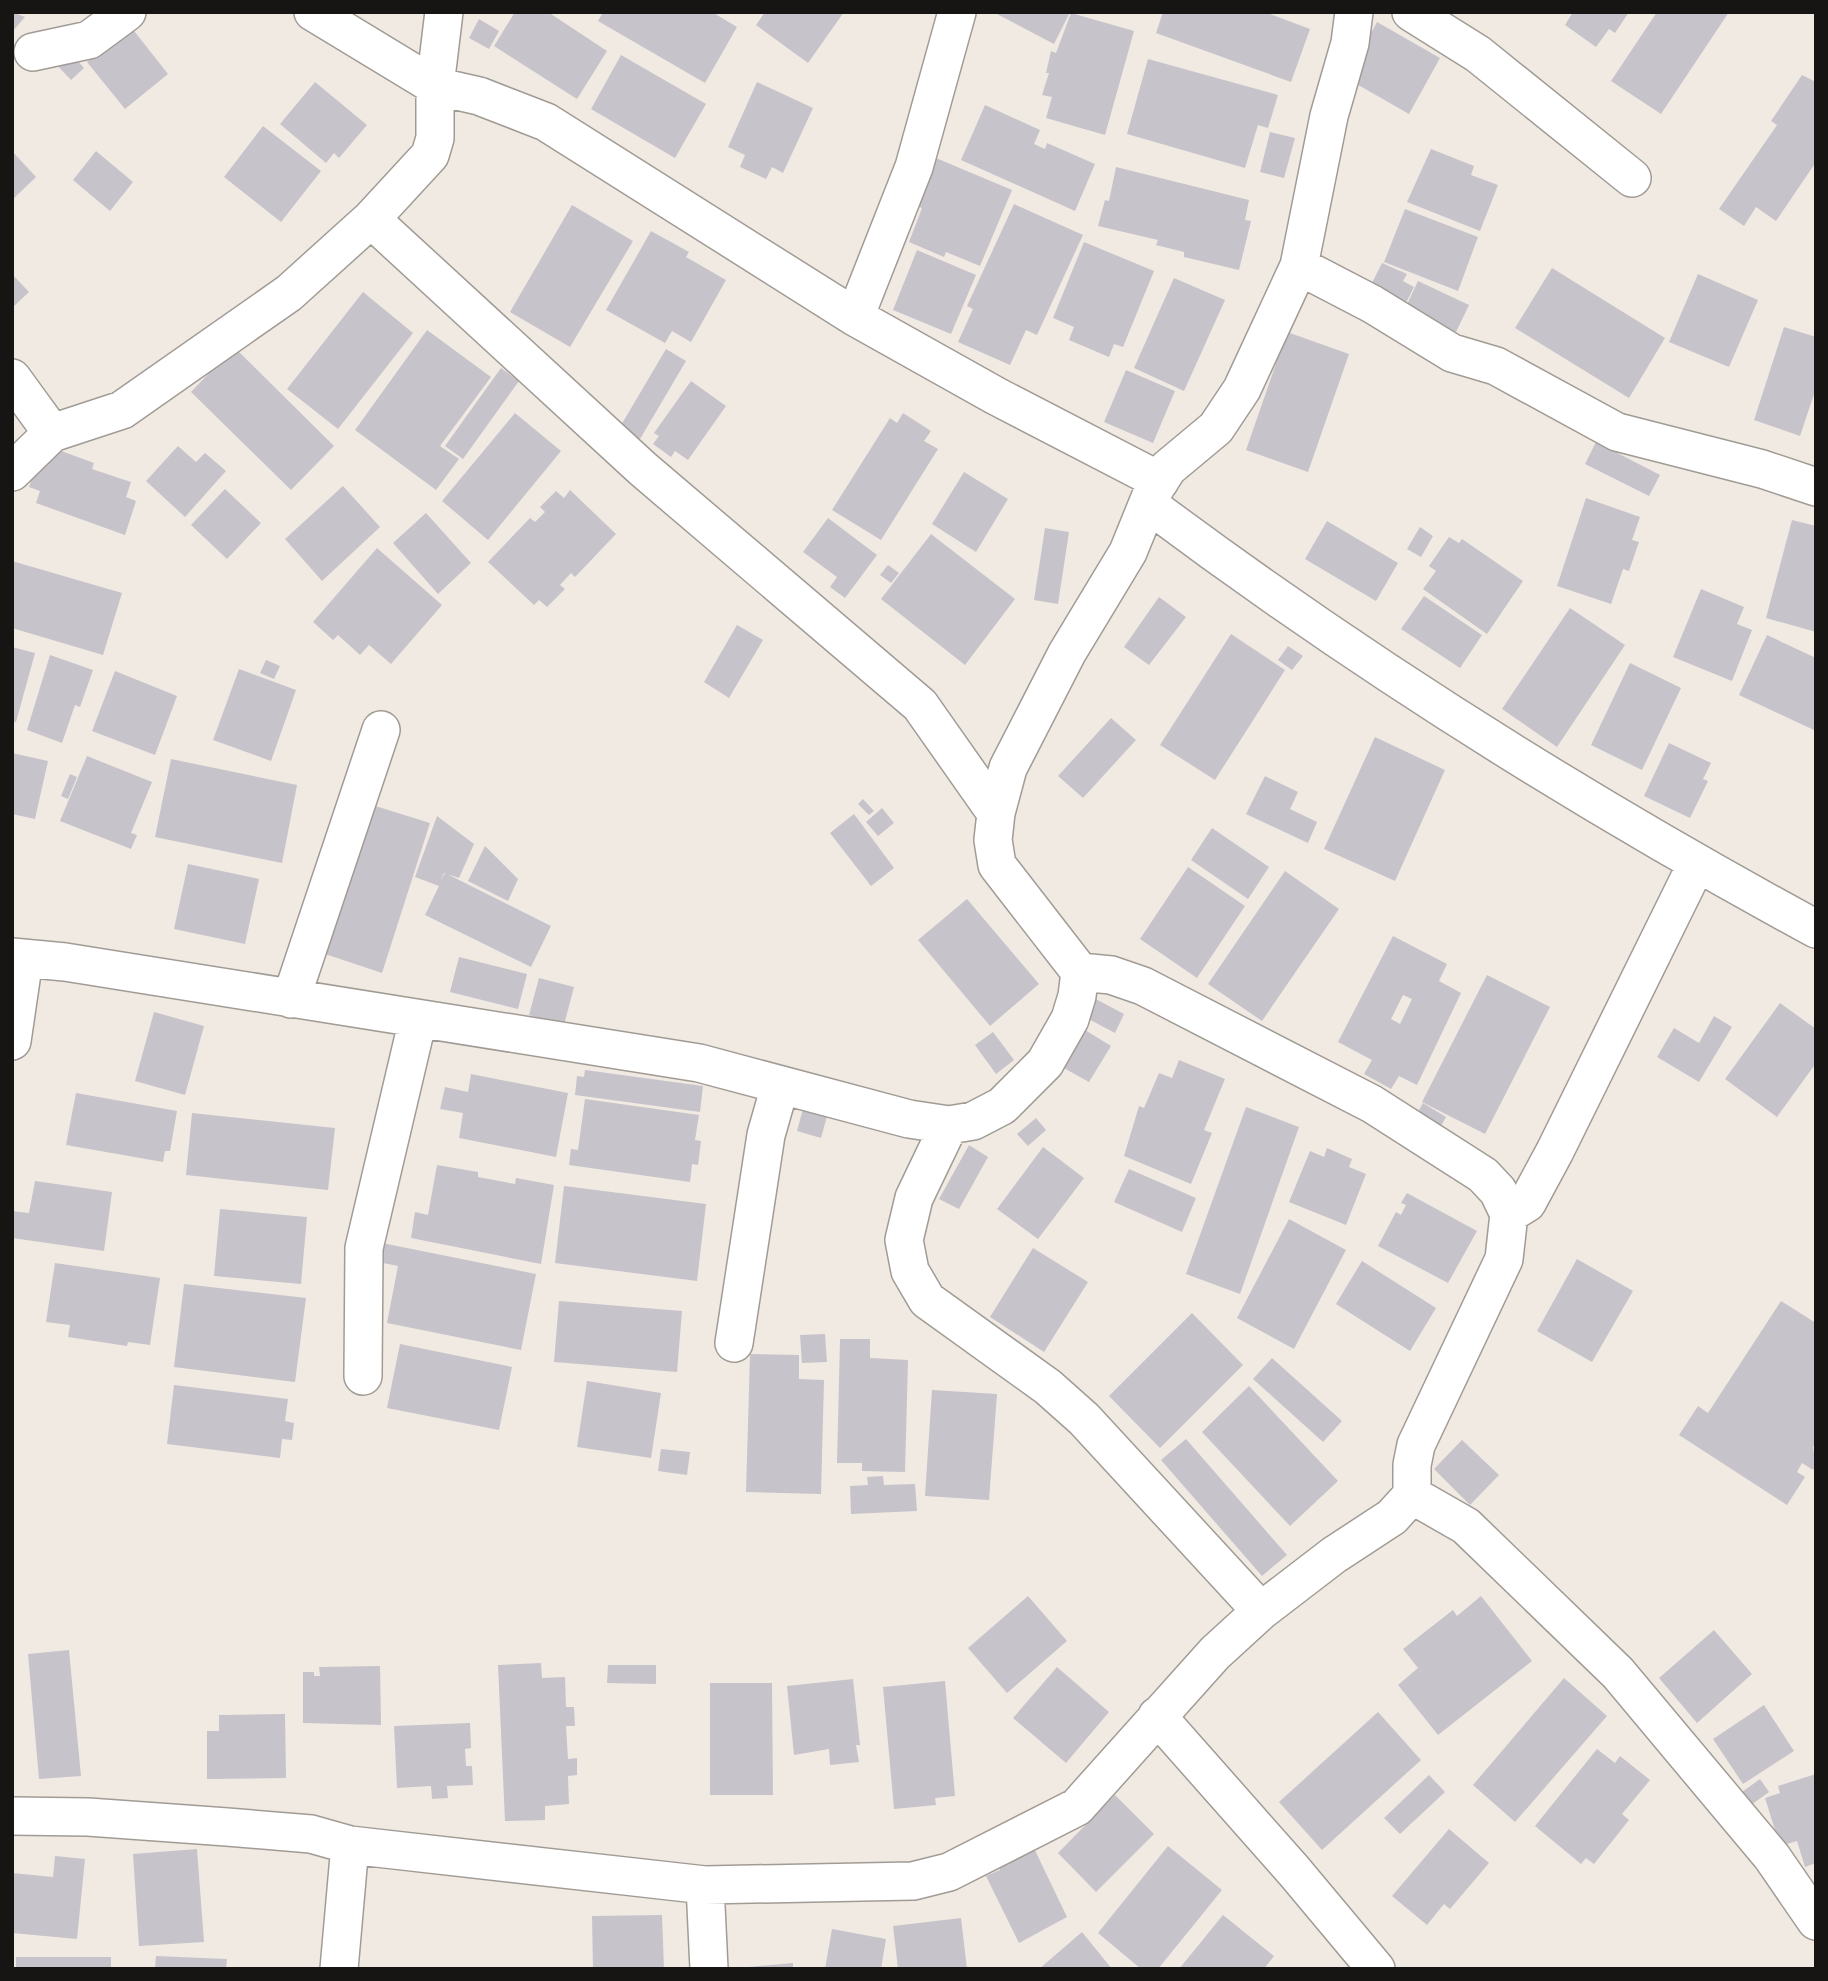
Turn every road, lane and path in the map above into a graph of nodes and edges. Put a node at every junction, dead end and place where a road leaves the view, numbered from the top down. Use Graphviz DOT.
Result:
graph roads {
  1 [pos="127,12"];
  2 [pos="313,12"];
  3 [pos="444,12"];
  4 [pos="957,12"];
  5 [pos="1354,12"];
  6 [pos="1411,12"];
  7 [pos="33,52"];
  8 [pos="435,86"];
  9 [pos="1632,178"];
  10 [pos="370,219"];
  11 [pos="1299,266"];
  12 [pos="855,317"];
  13 [pos="12,378"];
  14 [pos="52,433"];
  15 [pos="12,472"];
  16 [pos="1816,487"];
  17 [pos="1154,492"];
  18 [pos="381,730"];
  19 [pos="996,813"];
  20 [pos="1697,863"];
  21 [pos="1816,929"];
  22 [pos="18,958"];
  23 [pos="1080,972"];
  24 [pos="291,999"];
  25 [pos="418,1019"];
  26 [pos="12,1041"];
  27 [pos="780,1086"];
  28 [pos="949,1125"];
  29 [pos="1509,1214"];
  30 [pos="734,1343"];
  31 [pos="363,1377"];
  32 [pos="1412,1495"];
  33 [pos="1261,1611"];
  34 [pos="1157,1716"];
  35 [pos="12,1816"];
  36 [pos="350,1845"];
  37 [pos="705,1885"];
  38 [pos="1816,1921"];
  39 [pos="339,1969"];
  40 [pos="709,1969"];
  41 [pos="1376,1969"];
  1 -- 7 [label="street"];
  2 -- 8 [label="street"];
  3 -- 8 [label="street"];
  4 -- 12 [label="street"];
  5 -- 11 [label="street"];
  6 -- 9 [label="street"];
  8 -- 10 [label="street"];
  8 -- 12 [label="street"];
  10 -- 14 [label="street"];
  10 -- 19 [label="street"];
  11 -- 16 [label="street"];
  11 -- 17 [label="street"];
  12 -- 17 [label="street"];
  13 -- 14 [label="street"];
  14 -- 15 [label="street"];
  17 -- 19 [label="street"];
  17 -- 20 [label="street"];
  18 -- 24 [label="street"];
  19 -- 23 [label="street"];
  20 -- 21 [label="street"];
  20 -- 29 [label="street"];
  22 -- 24 [label="street"];
  22 -- 26 [label="street"];
  23 -- 28 [label="street"];
  23 -- 29 [label="street"];
  24 -- 25 [label="street"];
  25 -- 27 [label="street"];
  25 -- 31 [label="street"];
  27 -- 28 [label="street"];
  27 -- 30 [label="street"];
  28 -- 33 [label="street"];
  29 -- 32 [label="street"];
  32 -- 33 [label="street"];
  32 -- 38 [label="street"];
  33 -- 34 [label="street"];
  34 -- 37 [label="street"];
  34 -- 41 [label="street"];
  35 -- 36 [label="street"];
  36 -- 37 [label="street"];
  36 -- 39 [label="street"];
  37 -- 40 [label="street"];
}
